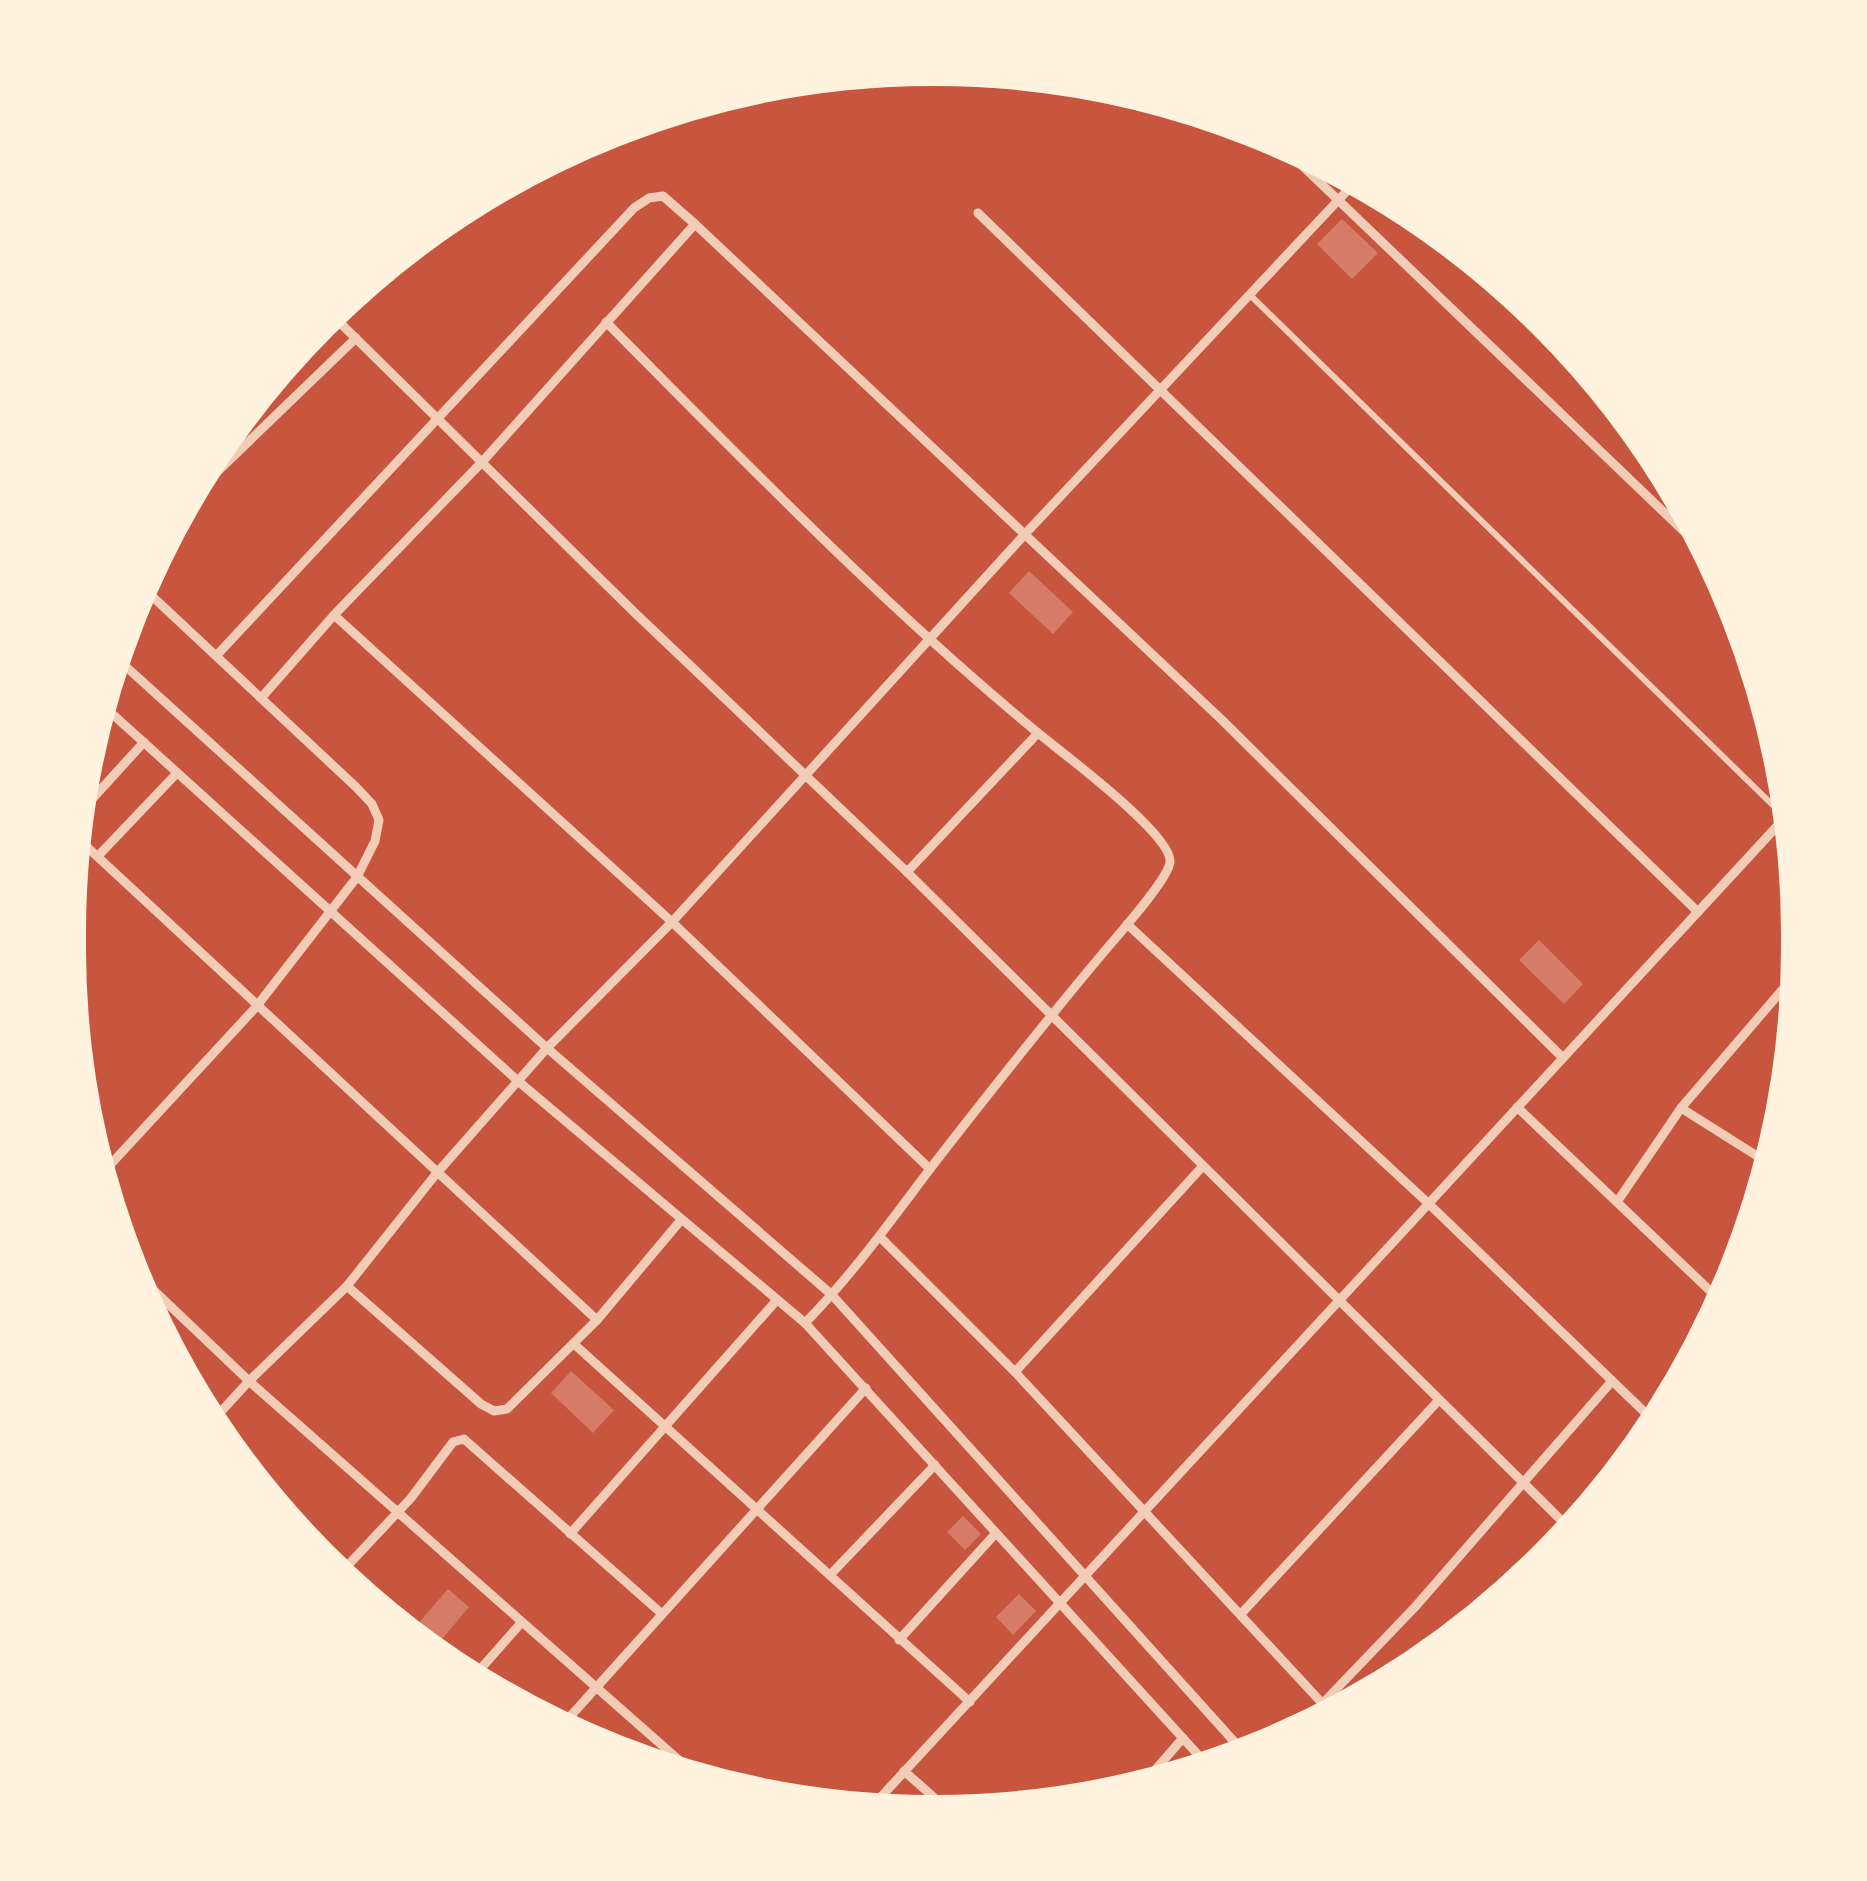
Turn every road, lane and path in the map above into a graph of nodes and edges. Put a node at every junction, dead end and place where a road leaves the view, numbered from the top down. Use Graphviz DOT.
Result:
graph roads {
  1 [pos="1299,163"];
  2 [pos="1349,188"];
  3 [pos="1338,200"];
  4 [pos="978,213"];
  5 [pos="695,224"];
  6 [pos="1250,295"];
  7 [pos="339,321"];
  8 [pos="606,322"];
  9 [pos="356,338"];
  10 [pos="1160,392"];
  11 [pos="438,418"];
  12 [pos="483,462"];
  13 [pos="215,473"];
  14 [pos="1687,533"];
  15 [pos="1026,534"];
  16 [pos="151,594"];
  17 [pos="334,615"];
  18 [pos="930,642"];
  19 [pos="217,655"];
  20 [pos="123,664"];
  21 [pos="262,697"];
  22 [pos="110,711"];
  23 [pos="1038,733"];
  24 [pos="144,742"];
  25 [pos="177,773"];
  26 [pos="804,775"];
  27 [pos="90,801"];
  28 [pos="1777,801"];
  29 [pos="1780,823"];
  30 [pos="85,844"];
  31 [pos="99,856"];
  32 [pos="907,872"];
  33 [pos="357,878"];
  34 [pos="332,911"];
  35 [pos="1698,912"];
  36 [pos="672,922"];
  37 [pos="1127,924"];
  38 [pos="1785,987"];
  39 [pos="256,1007"];
  40 [pos="1051,1015"];
  41 [pos="547,1048"];
  42 [pos="1562,1057"];
  43 [pos="518,1081"];
  44 [pos="1518,1108"];
  45 [pos="1681,1108"];
  46 [pos="1760,1158"];
  47 [pos="109,1166"];
  48 [pos="1202,1167"];
  49 [pos="930,1169"];
  50 [pos="436,1174"];
  51 [pos="1617,1202"];
  52 [pos="1429,1204"];
  53 [pos="681,1220"];
  54 [pos="880,1237"];
  55 [pos="346,1286"];
  56 [pos="151,1288"];
  57 [pos="1714,1292"];
  58 [pos="832,1295"];
  59 [pos="776,1301"];
  60 [pos="1338,1302"];
  61 [pos="596,1320"];
  62 [pos="805,1322"];
  63 [pos="574,1344"];
  64 [pos="1015,1372"];
  65 [pos="249,1381"];
  66 [pos="1612,1381"];
  67 [pos="866,1388"];
  68 [pos="1439,1400"];
  69 [pos="219,1414"];
  70 [pos="1647,1415"];
  71 [pos="664,1428"];
  72 [pos="935,1465"];
  73 [pos="1525,1483"];
  74 [pos="756,1508"];
  75 [pos="397,1513"];
  76 [pos="1144,1513"];
  77 [pos="1564,1522"];
  78 [pos="996,1533"];
  79 [pos="570,1534"];
  80 [pos="347,1567"];
  81 [pos="831,1574"];
  82 [pos="1085,1575"];
  83 [pos="1060,1603"];
  84 [pos="661,1613"];
  85 [pos="1240,1614"];
  86 [pos="522,1622"];
  87 [pos="900,1640"];
  88 [pos="480,1670"];
  89 [pos="594,1687"];
  90 [pos="970,1702"];
  91 [pos="1322,1704"];
  92 [pos="568,1718"];
  93 [pos="1183,1738"];
  94 [pos="1237,1745"];
  95 [pos="1201,1758"];
  96 [pos="681,1763"];
  97 [pos="904,1771"];
  98 [pos="1153,1772"];
  99 [pos="879,1799"];
  100 [pos="938,1801"];
  1 -- 3 [label="street"];
  2 -- 3 [label="street"];
  3 -- 6 [label="street"];
  3 -- 14 [label="street"];
  4 -- 10 [label="street"];
  5 -- 8 [label="street"];
  5 -- 11 [label="street"];
  5 -- 15 [label="street"];
  6 -- 10 [label="street"];
  6 -- 28 [label="street"];
  7 -- 9 [label="street"];
  8 -- 12 [label="street"];
  8 -- 18 [label="street"];
  9 -- 11 [label="street"];
  9 -- 13 [label="street"];
  10 -- 15 [label="street"];
  10 -- 35 [label="street"];
  11 -- 12 [label="street"];
  11 -- 19 [label="street"];
  12 -- 17 [label="street"];
  12 -- 26 [label="street"];
  15 -- 18 [label="street"];
  15 -- 42 [label="street"];
  16 -- 19 [label="street"];
  17 -- 21 [label="street"];
  17 -- 36 [label="street"];
  18 -- 23 [label="street"];
  18 -- 26 [label="street"];
  19 -- 21 [label="street"];
  20 -- 33 [label="street"];
  21 -- 33 [label="street"];
  22 -- 24 [label="street"];
  23 -- 32 [label="street"];
  23 -- 37 [label="street"];
  24 -- 25 [label="street"];
  24 -- 27 [label="street"];
  25 -- 31 [label="street"];
  25 -- 34 [label="street"];
  26 -- 32 [label="street"];
  26 -- 36 [label="street"];
  29 -- 35 [label="street"];
  30 -- 31 [label="street"];
  31 -- 39 [label="street"];
  32 -- 40 [label="street"];
  33 -- 34 [label="street"];
  33 -- 41 [label="street"];
  34 -- 39 [label="street"];
  34 -- 43 [label="street"];
  35 -- 42 [label="street"];
  36 -- 41 [label="street"];
  36 -- 49 [label="street"];
  37 -- 40 [label="street"];
  37 -- 52 [label="street"];
  38 -- 45 [label="street"];
  39 -- 47 [label="street"];
  39 -- 50 [label="street"];
  40 -- 48 [label="street"];
  40 -- 49 [label="street"];
  41 -- 43 [label="street"];
  41 -- 58 [label="street"];
  42 -- 44 [label="street"];
  43 -- 50 [label="street"];
  43 -- 53 [label="street"];
  44 -- 51 [label="street"];
  44 -- 52 [label="street"];
  45 -- 46 [label="street"];
  45 -- 51 [label="street"];
  48 -- 60 [label="street"];
  48 -- 64 [label="street"];
  49 -- 54 [label="street"];
  50 -- 55 [label="street"];
  50 -- 61 [label="street"];
  51 -- 57 [label="street"];
  52 -- 60 [label="street"];
  52 -- 66 [label="street"];
  53 -- 59 [label="street"];
  53 -- 61 [label="street"];
  54 -- 58 [label="street"];
  54 -- 64 [label="street"];
  55 -- 63 [label="street"];
  55 -- 65 [label="street"];
  56 -- 65 [label="street"];
  58 -- 62 [label="street"];
  58 -- 82 [label="street"];
  59 -- 62 [label="street"];
  59 -- 71 [label="street"];
  60 -- 68 [label="street"];
  60 -- 76 [label="street"];
  61 -- 63 [label="street"];
  62 -- 67 [label="street"];
  63 -- 71 [label="street"];
  64 -- 76 [label="street"];
  65 -- 69 [label="street"];
  65 -- 75 [label="street"];
  66 -- 70 [label="street"];
  66 -- 73 [label="street"];
  67 -- 72 [label="street"];
  67 -- 74 [label="street"];
  68 -- 73 [label="street"];
  68 -- 85 [label="street"];
  71 -- 74 [label="street"];
  71 -- 79 [label="street"];
  72 -- 78 [label="street"];
  72 -- 81 [label="street"];
  73 -- 77 [label="street"];
  73 -- 91 [label="street"];
  74 -- 81 [label="street"];
  74 -- 84 [label="street"];
  75 -- 79 [label="street"];
  75 -- 80 [label="street"];
  75 -- 86 [label="street"];
  76 -- 82 [label="street"];
  76 -- 85 [label="street"];
  78 -- 83 [label="street"];
  78 -- 87 [label="street"];
  79 -- 84 [label="street"];
  81 -- 87 [label="street"];
  82 -- 83 [label="street"];
  82 -- 94 [label="street"];
  83 -- 90 [label="street"];
  83 -- 93 [label="street"];
  84 -- 89 [label="street"];
  85 -- 91 [label="street"];
  86 -- 88 [label="street"];
  86 -- 89 [label="street"];
  87 -- 90 [label="street"];
  89 -- 92 [label="street"];
  89 -- 96 [label="street"];
  90 -- 97 [label="street"];
  93 -- 95 [label="street"];
  93 -- 98 [label="street"];
  97 -- 99 [label="street"];
  97 -- 100 [label="street"];
}
